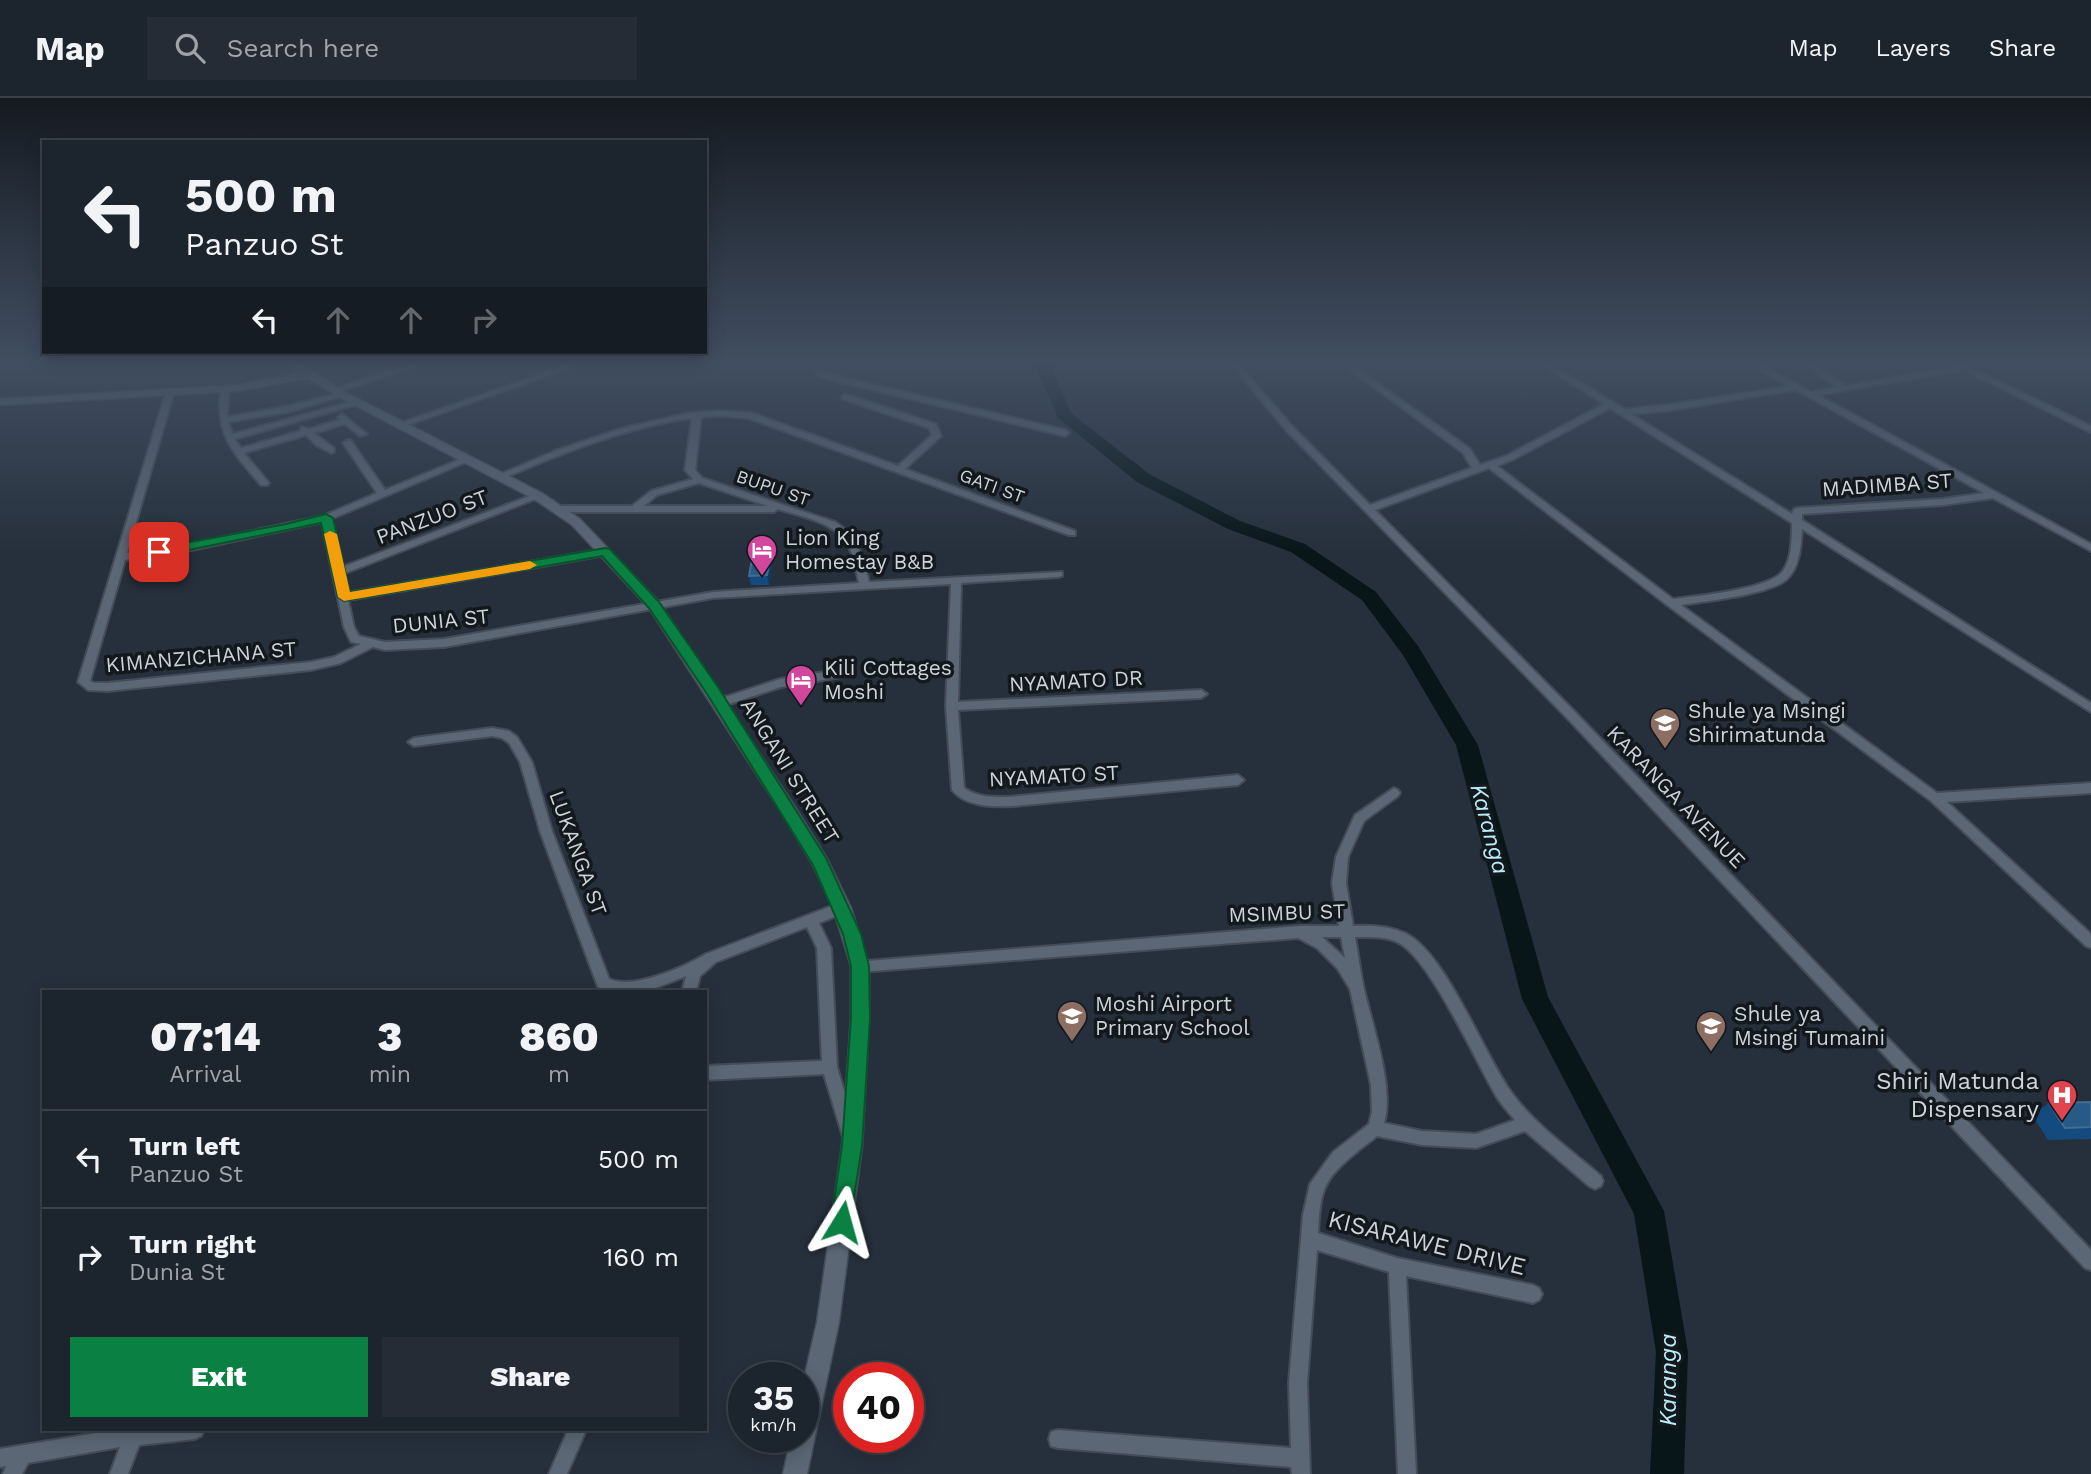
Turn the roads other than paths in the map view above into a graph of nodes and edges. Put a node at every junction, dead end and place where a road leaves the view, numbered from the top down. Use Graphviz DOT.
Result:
graph roads {
  1 [pos="160,425"];
  2 [pos="226,425"];
  3 [pos="276,425"];
  4 [pos="301,425"];
  5 [pos="331,425"];
  6 [pos="352,425"];
  7 [pos="399,425"];
  8 [pos="652,425"];
  9 [pos="696,425"];
  10 [pos="778,425"];
  11 [pos="931,425"];
  12 [pos="1032,425"];
  13 [pos="1287,425"];
  14 [pos="1431,425"];
  15 [pos="1572,425"];
  16 [pos="1644,425"];
  17 [pos="1869,425"];
  18 [pos="308,432"];
  19 [pos="1065,433"];
  20 [pos="363,434"];
  21 [pos="232,437"];
  22 [pos="348,443"];
  23 [pos="240,450"];
  24 [pos="331,450"];
  25 [pos="466,460"];
  26 [pos="1490,465"];
  27 [pos="900,469"];
  28 [pos="1477,469"];
  29 [pos="501,476"];
  30 [pos="699,480"];
  31 [pos="264,483"];
  32 [pos="383,495"];
  33 [pos="1995,495"];
  34 [pos="538,496"];
  35 [pos="636,508"];
  36 [pos="1371,508"];
  37 [pos="559,509"];
  38 [pos="785,509"];
  39 [pos="326,518"];
  40 [pos="1799,522"];
  41 [pos="1072,533"];
  42 [pos="2091,548"];
  43 [pos="605,552"];
  44 [pos="121,557"];
  45 [pos="340,572"];
  46 [pos="1058,574"];
  47 [pos="956,580"];
  48 [pos="864,585"];
  49 [pos="344,597"];
  50 [pos="1671,603"];
  51 [pos="654,605"];
  52 [pos="370,644"];
  53 [pos="837,674"];
  54 [pos="1201,694"];
  55 [pos="720,703"];
  56 [pos="952,706"];
  57 [pos="2091,708"];
  58 [pos="414,742"];
  59 [pos="1238,780"];
  60 [pos="2091,788"];
  61 [pos="1394,793"];
  62 [pos="1935,798"];
  63 [pos="842,908"];
  64 [pos="811,920"];
  65 [pos="1300,932"];
  66 [pos="1349,932"];
  67 [pos="2091,942"];
  68 [pos="697,965"];
  69 [pos="860,966"];
  70 [pos="1357,987"];
  71 [pos="689,990"];
  72 [pos="830,1067"];
  73 [pos="707,1073"];
  74 [pos="1527,1123"];
  75 [pos="1375,1128"];
  76 [pos="852,1146"];
  77 [pos="1595,1181"];
  78 [pos="1309,1240"];
  79 [pos="2091,1262"];
  80 [pos="1397,1266"];
  81 [pos="1533,1294"];
  82 [pos="185,1431"];
  83 [pos="577,1431"];
  84 [pos="133,1436"];
  85 [pos="1058,1439"];
  86 [pos="22,1455"];
  87 [pos="0,1458"];
  88 [pos="1301,1466"];
  89 [pos="12,1474"];
  90 [pos="118,1474"];
  91 [pos="558,1474"];
  92 [pos="795,1474"];
  93 [pos="1407,1474"];
  1 -- 44 [label="street, KIMANZICHANA ST"];
  2 -- 21 [label="street"];
  3 -- 21 [label="street"];
  4 -- 18 [label="street"];
  5 -- 18 [label="street"];
  6 -- 20 [label="street"];
  7 -- 25 [label="street, ANGANI STREET"];
  8 -- 29 [label="street, GATI ST"];
  9 -- 30 [label="street"];
  10 -- 27 [label="street, GATI ST"];
  11 -- 27 [label="street"];
  12 -- 19 [label="street"];
  13 -- 36 [label="street, KARANGA AVENUE"];
  14 -- 28 [label="street"];
  15 -- 26 [label="street"];
  16 -- 40 [label="street"];
  17 -- 33 [label="street"];
  18 -- 23 [label="street"];
  18 -- 24 [label="street"];
  21 -- 23 [label="street"];
  22 -- 32 [label="street"];
  23 -- 31 [label="street"];
  25 -- 29 [label="street, ANGANI STREET"];
  25 -- 32 [label="street"];
  26 -- 28 [label="street"];
  26 -- 50 [label="street"];
  27 -- 41 [label="street, GATI ST"];
  28 -- 36 [label="street"];
  29 -- 34 [label="street, ANGANI STREET"];
  30 -- 35 [label="street"];
  30 -- 38 [label="street, BUPU ST"];
  32 -- 39 [label="street"];
  33 -- 40 [label="street, MADIMBA ST"];
  33 -- 42 [label="street"];
  34 -- 37 [label="street, ANGANI STREET"];
  34 -- 45 [label="street, PANZUO ST"];
  35 -- 37 [label="street"];
  35 -- 38 [label="street"];
  36 -- 79 [label="street, KARANGA AVENUE"];
  37 -- 43 [label="street, ANGANI STREET"];
  38 -- 48 [label="street, BUPU ST"];
  39 -- 44 [label="street"];
  39 -- 45 [label="street, DUNIA ST"];
  40 -- 50 [label="street, MADIMBA ST"];
  40 -- 57 [label="street"];
  43 -- 49 [label="street"];
  43 -- 51 [label="street, ANGANI STREET"];
  44 -- 52 [label="street, KIMANZICHANA ST"];
  45 -- 49 [label="street, DUNIA ST"];
  46 -- 47 [label="street"];
  47 -- 48 [label="street"];
  47 -- 56 [label="street, NYAMATO ST"];
  48 -- 51 [label="street"];
  49 -- 52 [label="street, DUNIA ST"];
  50 -- 62 [label="street"];
  51 -- 52 [label="street, DUNIA ST"];
  51 -- 55 [label="street, ANGANI STREET"];
  53 -- 55 [label="street"];
  54 -- 56 [label="street, NYAMATO DR"];
  55 -- 63 [label="street, ANGANI STREET"];
  56 -- 59 [label="street, NYAMATO ST"];
  58 -- 68 [label="street, LUKANGA ST"];
  60 -- 62 [label="street"];
  61 -- 66 [label="street"];
  62 -- 67 [label="street"];
  63 -- 64 [label="street"];
  63 -- 69 [label="street, ANGANI STREET"];
  64 -- 68 [label="street"];
  64 -- 72 [label="street"];
  65 -- 66 [label="street, MSIMBU ST"];
  65 -- 69 [label="street, MSIMBU ST"];
  65 -- 70 [label="street"];
  66 -- 70 [label="street"];
  66 -- 74 [label="street, MSIMBU ST"];
  68 -- 71 [label="street"];
  69 -- 76 [label="street, ANGANI STREET"];
  70 -- 75 [label="street"];
  72 -- 73 [label="street"];
  72 -- 76 [label="street"];
  74 -- 75 [label="street"];
  74 -- 77 [label="street, MSIMBU ST"];
  75 -- 78 [label="street"];
  76 -- 92 [label="street, ANGANI STREET"];
  78 -- 80 [label="street, KISARAWE DRIVE"];
  78 -- 88 [label="street"];
  80 -- 81 [label="street, KISARAWE DRIVE"];
  80 -- 93 [label="street"];
  82 -- 84 [label="street"];
  83 -- 91 [label="street"];
  84 -- 86 [label="street"];
  84 -- 90 [label="street"];
  85 -- 88 [label="street"];
  86 -- 87 [label="street"];
  86 -- 89 [label="street"];
}
